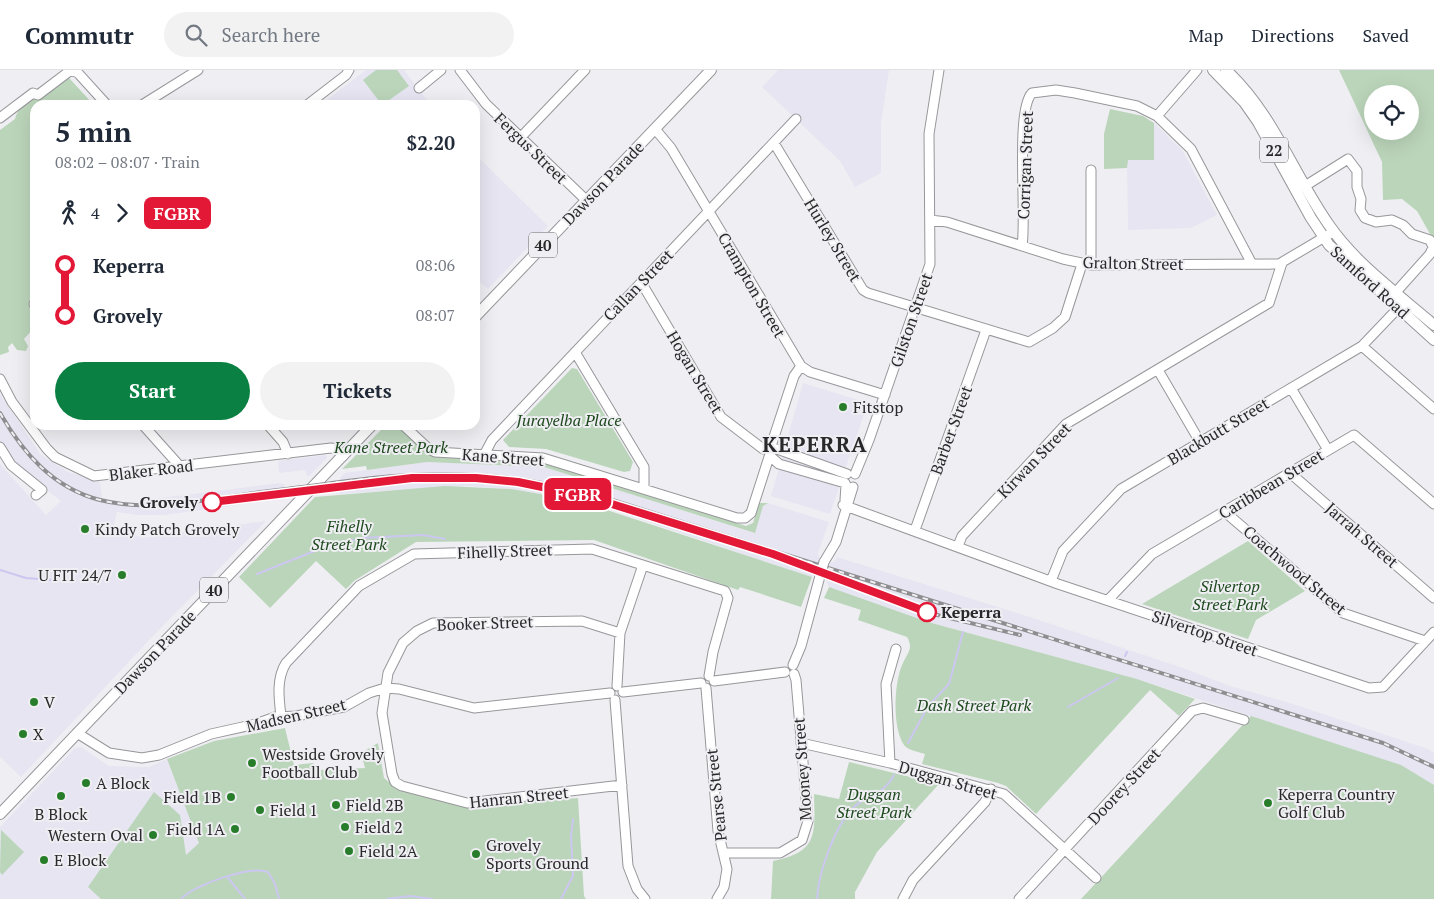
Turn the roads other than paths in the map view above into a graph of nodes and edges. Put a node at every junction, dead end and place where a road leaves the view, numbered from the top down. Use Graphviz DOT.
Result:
graph roads {
  1 [pos="198,70"];
  2 [pos="349,70"];
  3 [pos="441,70"];
  4 [pos="460,70"];
  5 [pos="585,70"];
  6 [pos="711,70"];
  7 [pos="939,70"];
  8 [pos="1197,70"];
  9 [pos="1213,70"];
  10 [pos="1226,70"];
  11 [pos="419,88"];
  12 [pos="102,100"];
  13 [pos="150,100"];
  14 [pos="314,100"];
  15 [pos="1156,116"];
  16 [pos="0,118"];
  17 [pos="796,119"];
  18 [pos="655,129"];
  19 [pos="521,137"];
  20 [pos="774,143"];
  21 [pos="1091,170"];
  22 [pos="1305,186"];
  23 [pos="586,200"];
  24 [pos="709,212"];
  25 [pos="930,220"];
  26 [pos="1333,232"];
  27 [pos="1324,239"];
  28 [pos="1022,246"];
  29 [pos="1282,263"];
  30 [pos="1086,264"];
  31 [pos="1252,264"];
  32 [pos="641,282"];
  33 [pos="1396,292"];
  34 [pos="1405,300"];
  35 [pos="916,308"];
  36 [pos="1398,308"];
  37 [pos="480,312"];
  38 [pos="1434,325"];
  39 [pos="986,330"];
  40 [pos="1434,340"];
  41 [pos="1362,346"];
  42 [pos="575,352"];
  43 [pos="801,366"];
  44 [pos="1158,370"];
  45 [pos="0,379"];
  46 [pos="1291,388"];
  47 [pos="885,395"];
  48 [pos="1434,409"];
  49 [pos="30,427"];
  50 [pos="32,430"];
  51 [pos="147,430"];
  52 [pos="272,430"];
  53 [pos="367,430"];
  54 [pos="409,430"];
  55 [pos="1200,442"];
  56 [pos="0,446"];
  57 [pos="1328,450"];
  58 [pos="772,452"];
  59 [pos="288,454"];
  60 [pos="484,455"];
  61 [pos="343,456"];
  62 [pos="178,467"];
  63 [pos="1289,472"];
  64 [pos="851,474"];
  65 [pos="848,485"];
  66 [pos="644,487"];
  67 [pos="36,495"];
  68 [pos="1434,504"];
  69 [pos="845,506"];
  70 [pos="1225,512"];
  71 [pos="915,530"];
  72 [pos="958,546"];
  73 [pos="644,565"];
  74 [pos="1051,582"];
  75 [pos="1434,598"];
  76 [pos="1108,600"];
  77 [pos="1434,632"];
  78 [pos="620,633"];
  79 [pos="1425,641"];
  80 [pos="896,650"];
  81 [pos="791,670"];
  82 [pos="711,678"];
  83 [pos="704,685"];
  84 [pos="385,688"];
  85 [pos="620,689"];
  86 [pos="612,696"];
  87 [pos="281,716"];
  88 [pos="1244,720"];
  89 [pos="77,733"];
  90 [pos="801,743"];
  91 [pos="890,764"];
  92 [pos="622,785"];
  93 [pos="991,789"];
  94 [pos="0,814"];
  95 [pos="1064,850"];
  96 [pos="724,853"];
  97 [pos="1096,878"];
  98 [pos="645,899"];
  99 [pos="717,899"];
  100 [pos="903,899"];
  101 [pos="1019,899"];
  1 -- 13 [label="street"];
  2 -- 14 [label="street"];
  3 -- 11 [label="street"];
  4 -- 19 [label="street, Fergus Street"];
  5 -- 19 [label="street"];
  6 -- 18 [label="main road, Dawson Parade / 40"];
  7 -- 25 [label="street, Gilston Street"];
  8 -- 15 [label="street"];
  9 -- 27 [label="main road, Samford Road / 22"];
  10 -- 22 [label="main road, Samford Road / 22"];
  12 -- 16 [label="street"];
  15 -- 28 [label="street, Corrigan Street"];
  15 -- 31 [label="street, Corrigan Street"];
  17 -- 20 [label="street, Callan Street"];
  18 -- 23 [label="main road, Dawson Parade / 40"];
  18 -- 24 [label="street, Crampton Street"];
  19 -- 23 [label="street, Fergus Street"];
  20 -- 24 [label="street, Callan Street"];
  20 -- 35 [label="street, Hurley Street"];
  21 -- 30 [label="street, Hurley Street"];
  22 -- 26 [label="main road, Samford Road / 22"];
  22 -- 33 [label="street"];
  23 -- 37 [label="main road, Dawson Parade / 40"];
  24 -- 32 [label="street, Callan Street"];
  24 -- 43 [label="street, Crampton Street"];
  25 -- 28 [label="street, Gralton Street"];
  25 -- 35 [label="street, Gilston Street"];
  26 -- 27 [label="street, Gralton Street"];
  26 -- 33 [label="main road, Samford Road / 22"];
  27 -- 29 [label="street, Gralton Street"];
  27 -- 36 [label="main road, Samford Road / 22"];
  28 -- 30 [label="street, Gralton Street"];
  29 -- 31 [label="street, Gralton Street"];
  29 -- 44 [label="street, Kirwan Street"];
  30 -- 31 [label="street, Gralton Street"];
  30 -- 39 [label="street, Hurley Street"];
  32 -- 42 [label="street, Callan Street"];
  32 -- 58 [label="street, Hogan Street"];
  33 -- 34 [label="main road, Samford Road / 22"];
  34 -- 36 [label="street, Blackbutt Street"];
  34 -- 38 [label="main road, Samford Road / 22"];
  35 -- 39 [label="street, Hurley Street"];
  35 -- 47 [label="street, Gilston Street"];
  36 -- 40 [label="main road, Samford Road / 22"];
  36 -- 41 [label="street, Blackbutt Street"];
  39 -- 71 [label="street, Barber Street"];
  41 -- 46 [label="street, Blackbutt Street"];
  41 -- 48 [label="street"];
  42 -- 60 [label="street, Callan Street"];
  42 -- 66 [label="street"];
  43 -- 47 [label="street"];
  43 -- 58 [label="street"];
  44 -- 55 [label="street"];
  44 -- 72 [label="street, Kirwan Street"];
  45 -- 49 [label="street, Blaker Road"];
  46 -- 55 [label="street, Blackbutt Street"];
  46 -- 57 [label="street"];
  47 -- 64 [label="street, Gilston Street"];
  50 -- 62 [label="street, Blaker Road"];
  51 -- 62 [label="street"];
  52 -- 59 [label="street"];
  53 -- 61 [label="main road, Dawson Parade / 40"];
  54 -- 60 [label="street, Kane Street"];
  55 -- 74 [label="street, Blackbutt Street"];
  56 -- 67 [label="street"];
  57 -- 63 [label="street, Caribbean Street"];
  57 -- 68 [label="street, Caribbean Street"];
  58 -- 64 [label="street"];
  58 -- 65 [label="street"];
  58 -- 66 [label="street, Kane Street"];
  59 -- 61 [label="street, Blaker Road"];
  59 -- 62 [label="street, Blaker Road"];
  60 -- 66 [label="street, Kane Street"];
  61 -- 89 [label="main road, Dawson Parade / 40"];
  63 -- 70 [label="street, Caribbean Street"];
  63 -- 75 [label="street, Jarrah Street"];
  64 -- 65 [label="street"];
  64 -- 65 [label="street"];
  65 -- 69 [label="street"];
  69 -- 71 [label="street"];
  69 -- 81 [label="street, bridge"];
  70 -- 76 [label="street, Caribbean Street"];
  70 -- 79 [label="street, Coachwood Street"];
  71 -- 72 [label="street"];
  72 -- 74 [label="street, Silvertop Street"];
  73 -- 78 [label="street"];
  73 -- 82 [label="street, Fihelly Street"];
  73 -- 87 [label="street, Fihelly Street"];
  74 -- 76 [label="street, Silvertop Street"];
  76 -- 79 [label="street, Silvertop Street"];
  77 -- 79 [label="street, Silvertop Street"];
  78 -- 84 [label="street, Booker Street"];
  78 -- 85 [label="street"];
  80 -- 91 [label="street"];
  81 -- 82 [label="street"];
  81 -- 90 [label="street, Mooney Street"];
  82 -- 83 [label="street"];
  83 -- 85 [label="street"];
  83 -- 96 [label="street, Pearse Street"];
  84 -- 86 [label="street, Madsen Street"];
  84 -- 87 [label="street, Madsen Street"];
  84 -- 92 [label="street, Hanran Street"];
  85 -- 86 [label="street"];
  86 -- 92 [label="street"];
  87 -- 89 [label="street, Madsen Street"];
  88 -- 95 [label="street, Doorey Street"];
  89 -- 94 [label="main road, Dawson Parade / 40"];
  90 -- 91 [label="street, Duggan Street"];
  90 -- 96 [label="street, Mooney Street"];
  91 -- 93 [label="street, Duggan Street"];
  92 -- 98 [label="street"];
  93 -- 95 [label="street, Duggan Street"];
  93 -- 100 [label="street"];
  95 -- 97 [label="street, Duggan Street"];
  95 -- 101 [label="street, Doorey Street"];
  96 -- 99 [label="street, Pearse Street"];
}
